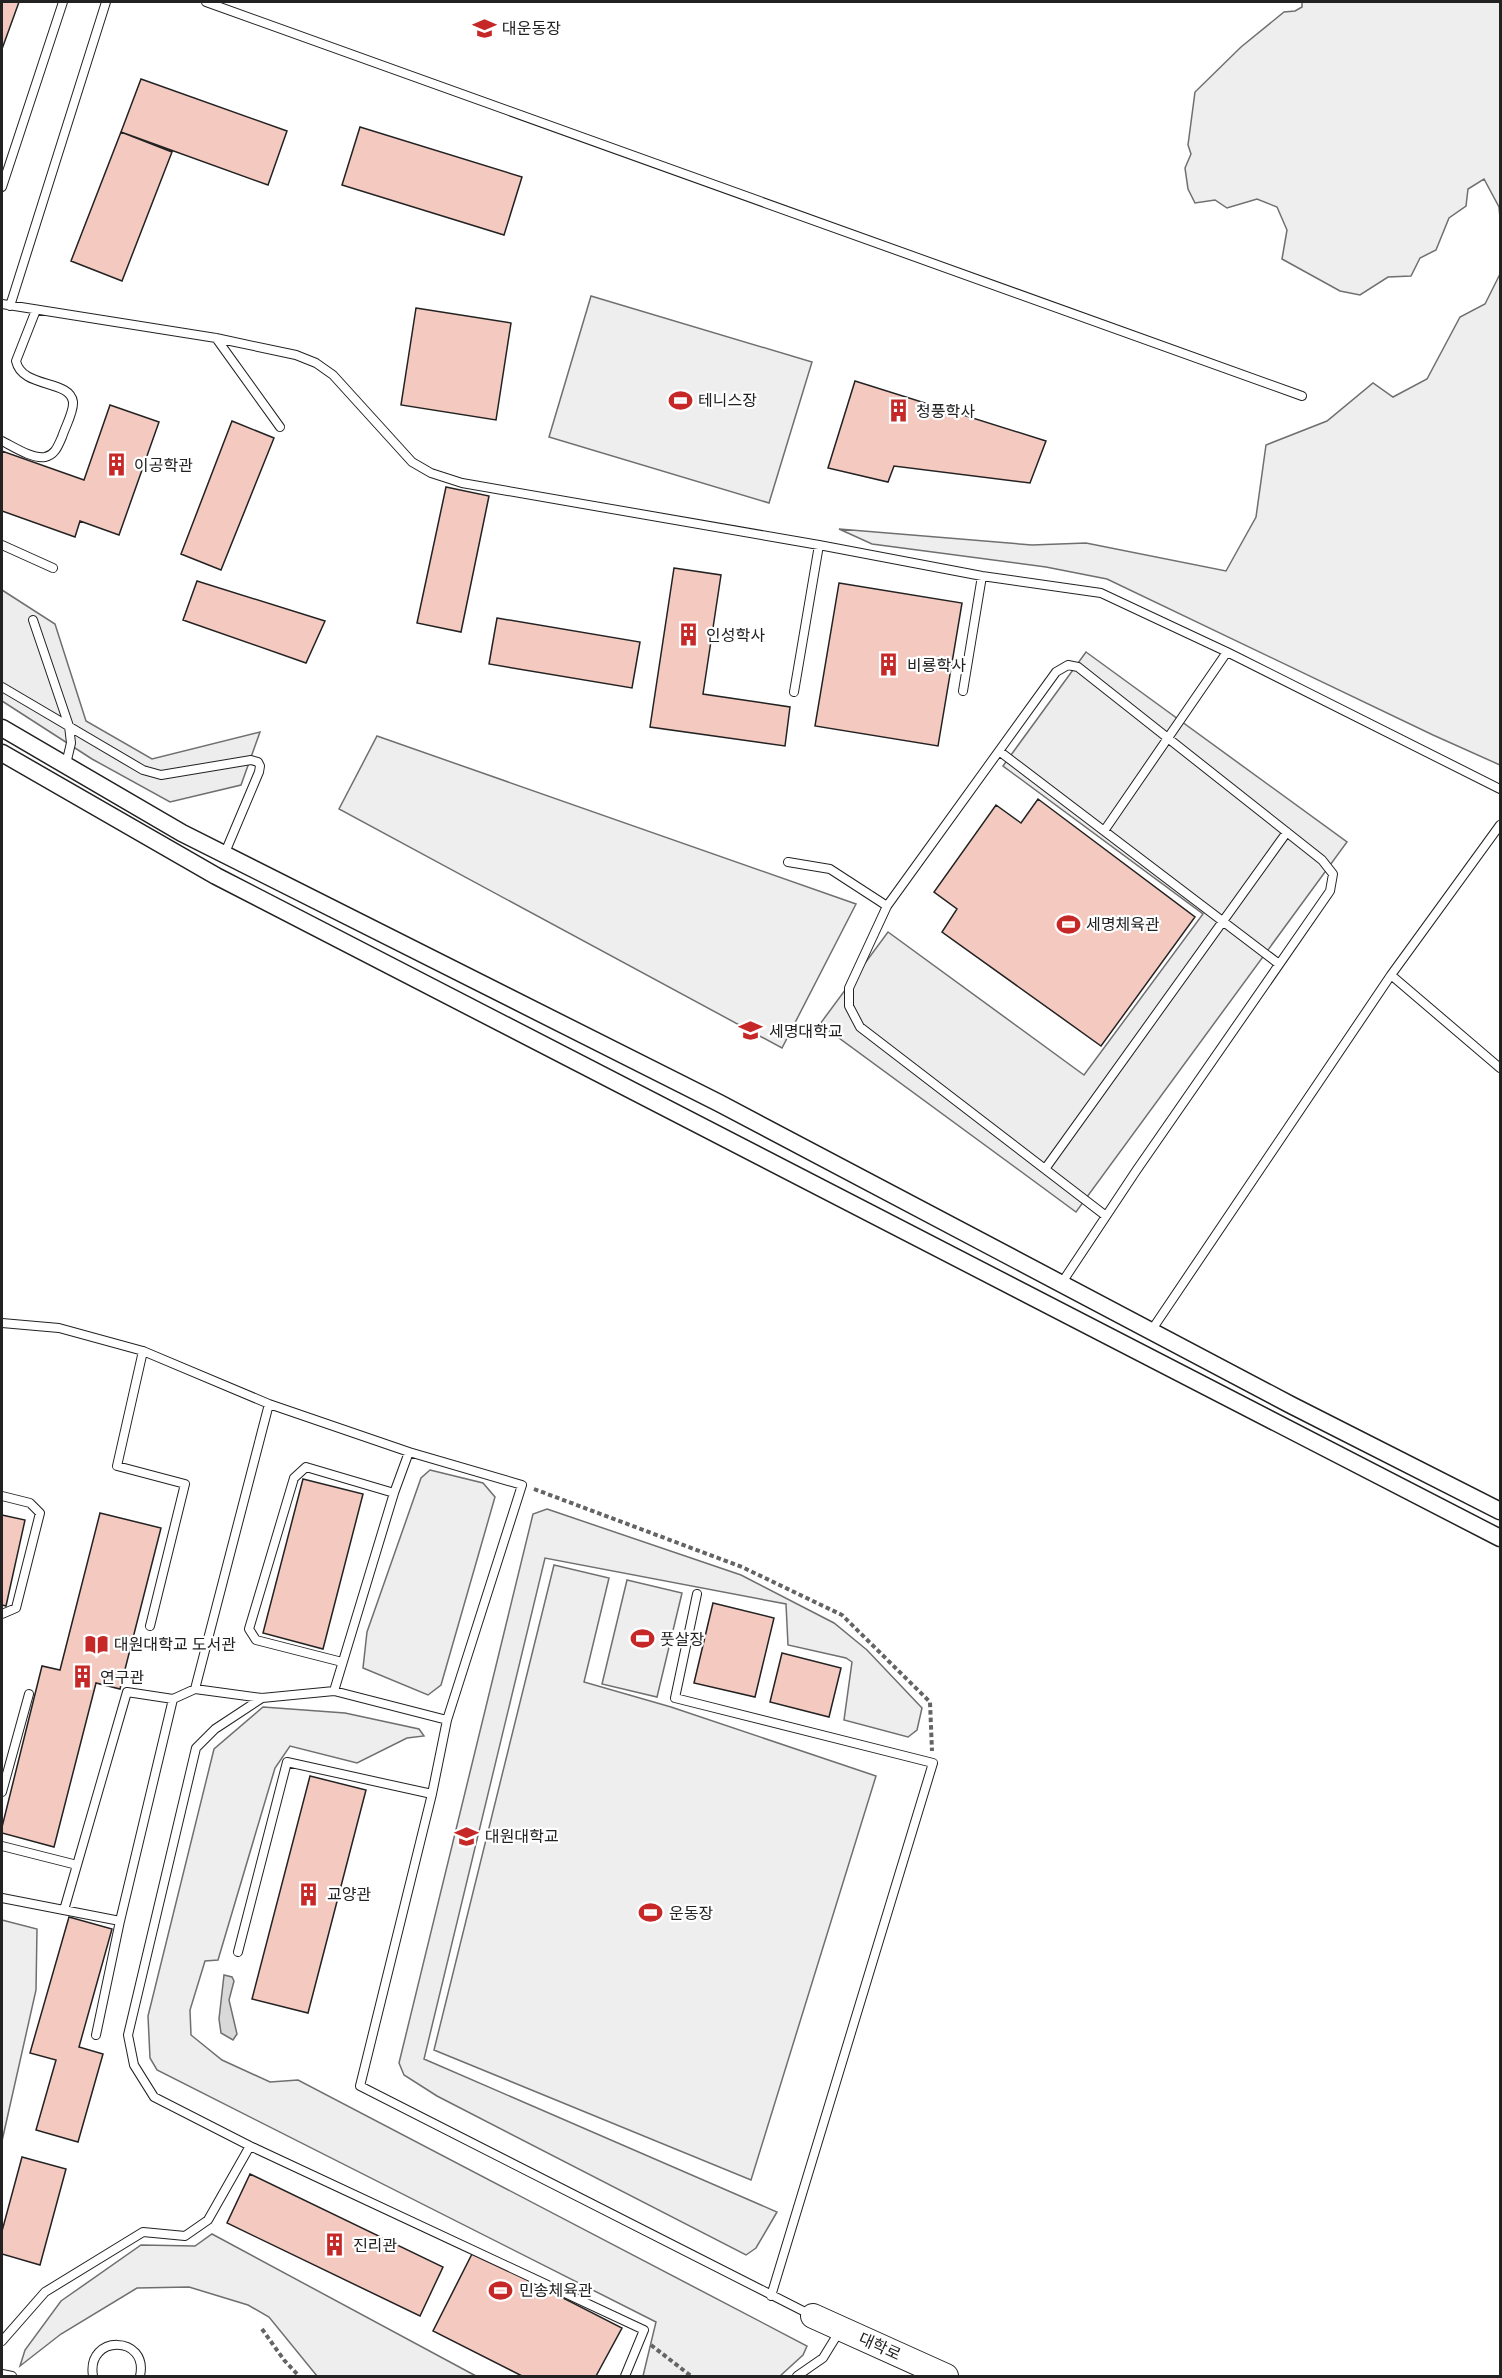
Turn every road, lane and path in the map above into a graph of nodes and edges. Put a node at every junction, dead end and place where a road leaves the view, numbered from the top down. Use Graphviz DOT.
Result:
graph roads {
  1 [pos="63,2"];
  2 [pos="106,2"];
  3 [pos="206,2"];
  4 [pos="2,187"];
  5 [pos="6,305"];
  6 [pos="36,310"];
  7 [pos="216,338"];
  8 [pos="1302,396"];
  9 [pos="280,427"];
  10 [pos="2,441"];
  11 [pos="2,545"];
  12 [pos="819,545"];
  13 [pos="53,568"];
  14 [pos="982,576"];
  15 [pos="33,620"];
  16 [pos="1227,652"];
  17 [pos="2,687"];
  18 [pos="963,691"];
  19 [pos="794,692"];
  20 [pos="69,726"];
  21 [pos="2,728"];
  22 [pos="1168,737"];
  23 [pos="999,750"];
  24 [pos="2,753"];
  25 [pos="66,764"];
  26 [pos="56,785"];
  27 [pos="1500,789"];
  28 [pos="1500,825"];
  29 [pos="1104,831"];
  30 [pos="1287,832"];
  31 [pos="224,855"];
  32 [pos="788,862"];
  33 [pos="216,876"];
  34 [pos="886,906"];
  35 [pos="1222,921"];
  36 [pos="1279,964"];
  37 [pos="1391,975"];
  38 [pos="638,1063"];
  39 [pos="1500,1068"];
  40 [pos="625,1086"];
  41 [pos="1045,1169"];
  42 [pos="1106,1216"];
  43 [pos="1061,1284"];
  44 [pos="1048,1304"];
  45 [pos="2,1323"];
  46 [pos="1151,1330"];
  47 [pos="143,1351"];
  48 [pos="269,1404"];
  49 [pos="1291,1405"];
  50 [pos="1278,1424"];
  51 [pos="409,1452"];
  52 [pos="522,1485"];
  53 [pos="394,1493"];
  54 [pos="2,1496"];
  55 [pos="1500,1511"];
  56 [pos="1500,1538"];
  57 [pos="697,1594"];
  58 [pos="2,1614"];
  59 [pos="150,1626"];
  60 [pos="342,1662"];
  61 [pos="195,1689"];
  62 [pos="334,1691"];
  63 [pos="29,1694"];
  64 [pos="262,1698"];
  65 [pos="173,1699"];
  66 [pos="447,1720"];
  67 [pos="933,1763"];
  68 [pos="2,1792"];
  69 [pos="432,1794"];
  70 [pos="2,1846"];
  71 [pos="77,1865"];
  72 [pos="2,1898"];
  73 [pos="64,1910"];
  74 [pos="120,1921"];
  75 [pos="237,1952"];
  76 [pos="96,2035"];
  77 [pos="250,2146"];
  78 [pos="771,2296"];
  79 [pos="813,2316"];
  80 [pos="262,2329"];
  81 [pos="841,2329"];
  82 [pos="2,2341"];
  83 [pos="653,2346"];
  84 [pos="2,2374"];
  85 [pos="12,2376"];
  86 [pos="91,2376"];
  87 [pos="140,2376"];
  88 [pos="299,2376"];
  89 [pos="625,2376"];
  90 [pos="691,2376"];
  91 [pos="797,2376"];
  92 [pos="946,2376"];
  1 -- 4 [label="lane"];
  2 -- 5 [label="lane"];
  3 -- 8 [label="lane"];
  5 -- 6 [label="lane"];
  6 -- 7 [label="lane"];
  6 -- 10 [label="lane"];
  7 -- 9 [label="lane"];
  7 -- 12 [label="lane"];
  11 -- 13 [label="lane"];
  12 -- 14 [label="lane"];
  12 -- 19 [label="lane"];
  14 -- 16 [label="lane"];
  14 -- 18 [label="lane"];
  15 -- 20 [label="lane"];
  16 -- 22 [label="lane"];
  16 -- 27 [label="lane"];
  17 -- 20 [label="lane"];
  20 -- 25 [label="lane"];
  20 -- 31 [label="lane"];
  21 -- 25 [label="street"];
  22 -- 23 [label="lane"];
  22 -- 29 [label="lane"];
  22 -- 30 [label="lane"];
  23 -- 29 [label="lane"];
  23 -- 34 [label="lane"];
  24 -- 26 [label="street"];
  25 -- 26 [label="street"];
  25 -- 31 [label="street"];
  26 -- 33 [label="street"];
  28 -- 37 [label="lane"];
  29 -- 35 [label="lane"];
  30 -- 35 [label="lane"];
  30 -- 36 [label="lane"];
  31 -- 33 [label="street"];
  31 -- 38 [label="street"];
  32 -- 34 [label="lane"];
  33 -- 40 [label="street"];
  34 -- 41 [label="lane"];
  35 -- 36 [label="lane"];
  35 -- 41 [label="lane"];
  36 -- 42 [label="lane"];
  37 -- 39 [label="lane"];
  37 -- 46 [label="lane"];
  38 -- 40 [label="street"];
  38 -- 43 [label="street"];
  40 -- 44 [label="street"];
  41 -- 42 [label="lane"];
  42 -- 43 [label="lane"];
  43 -- 44 [label="street"];
  43 -- 46 [label="street"];
  44 -- 50 [label="street"];
  45 -- 47 [label="lane"];
  46 -- 49 [label="street"];
  47 -- 48 [label="lane"];
  47 -- 59 [label="lane"];
  48 -- 51 [label="lane"];
  48 -- 61 [label="lane"];
  49 -- 50 [label="street"];
  49 -- 55 [label="street"];
  50 -- 56 [label="street"];
  51 -- 52 [label="lane"];
  51 -- 53 [label="lane"];
  52 -- 66 [label="lane"];
  52 -- 67 [label="path"];
  53 -- 60 [label="lane"];
  53 -- 60 [label="lane"];
  54 -- 58 [label="lane"];
  57 -- 67 [label="lane"];
  60 -- 62 [label="lane"];
  61 -- 64 [label="lane"];
  61 -- 65 [label="lane"];
  62 -- 64 [label="lane"];
  62 -- 66 [label="lane"];
  63 -- 68 [label="lane"];
  64 -- 77 [label="lane"];
  65 -- 71 [label="lane"];
  65 -- 74 [label="lane"];
  66 -- 69 [label="lane"];
  67 -- 78 [label="lane"];
  69 -- 75 [label="lane"];
  69 -- 78 [label="lane"];
  70 -- 71 [label="lane"];
  71 -- 73 [label="lane"];
  72 -- 73 [label="lane"];
  73 -- 74 [label="lane"];
  74 -- 76 [label="lane"];
  77 -- 82 [label="lane"];
  77 -- 89 [label="lane"];
  78 -- 79 [label="lane"];
  79 -- 81 [label="street, 대학로"];
  80 -- 88 [label="path"];
  81 -- 91 [label="lane"];
  81 -- 92 [label="street, 대학로"];
  83 -- 90 [label="path"];
  84 -- 85 [label="lane"];
  86 -- 87 [label="lane"];
}
